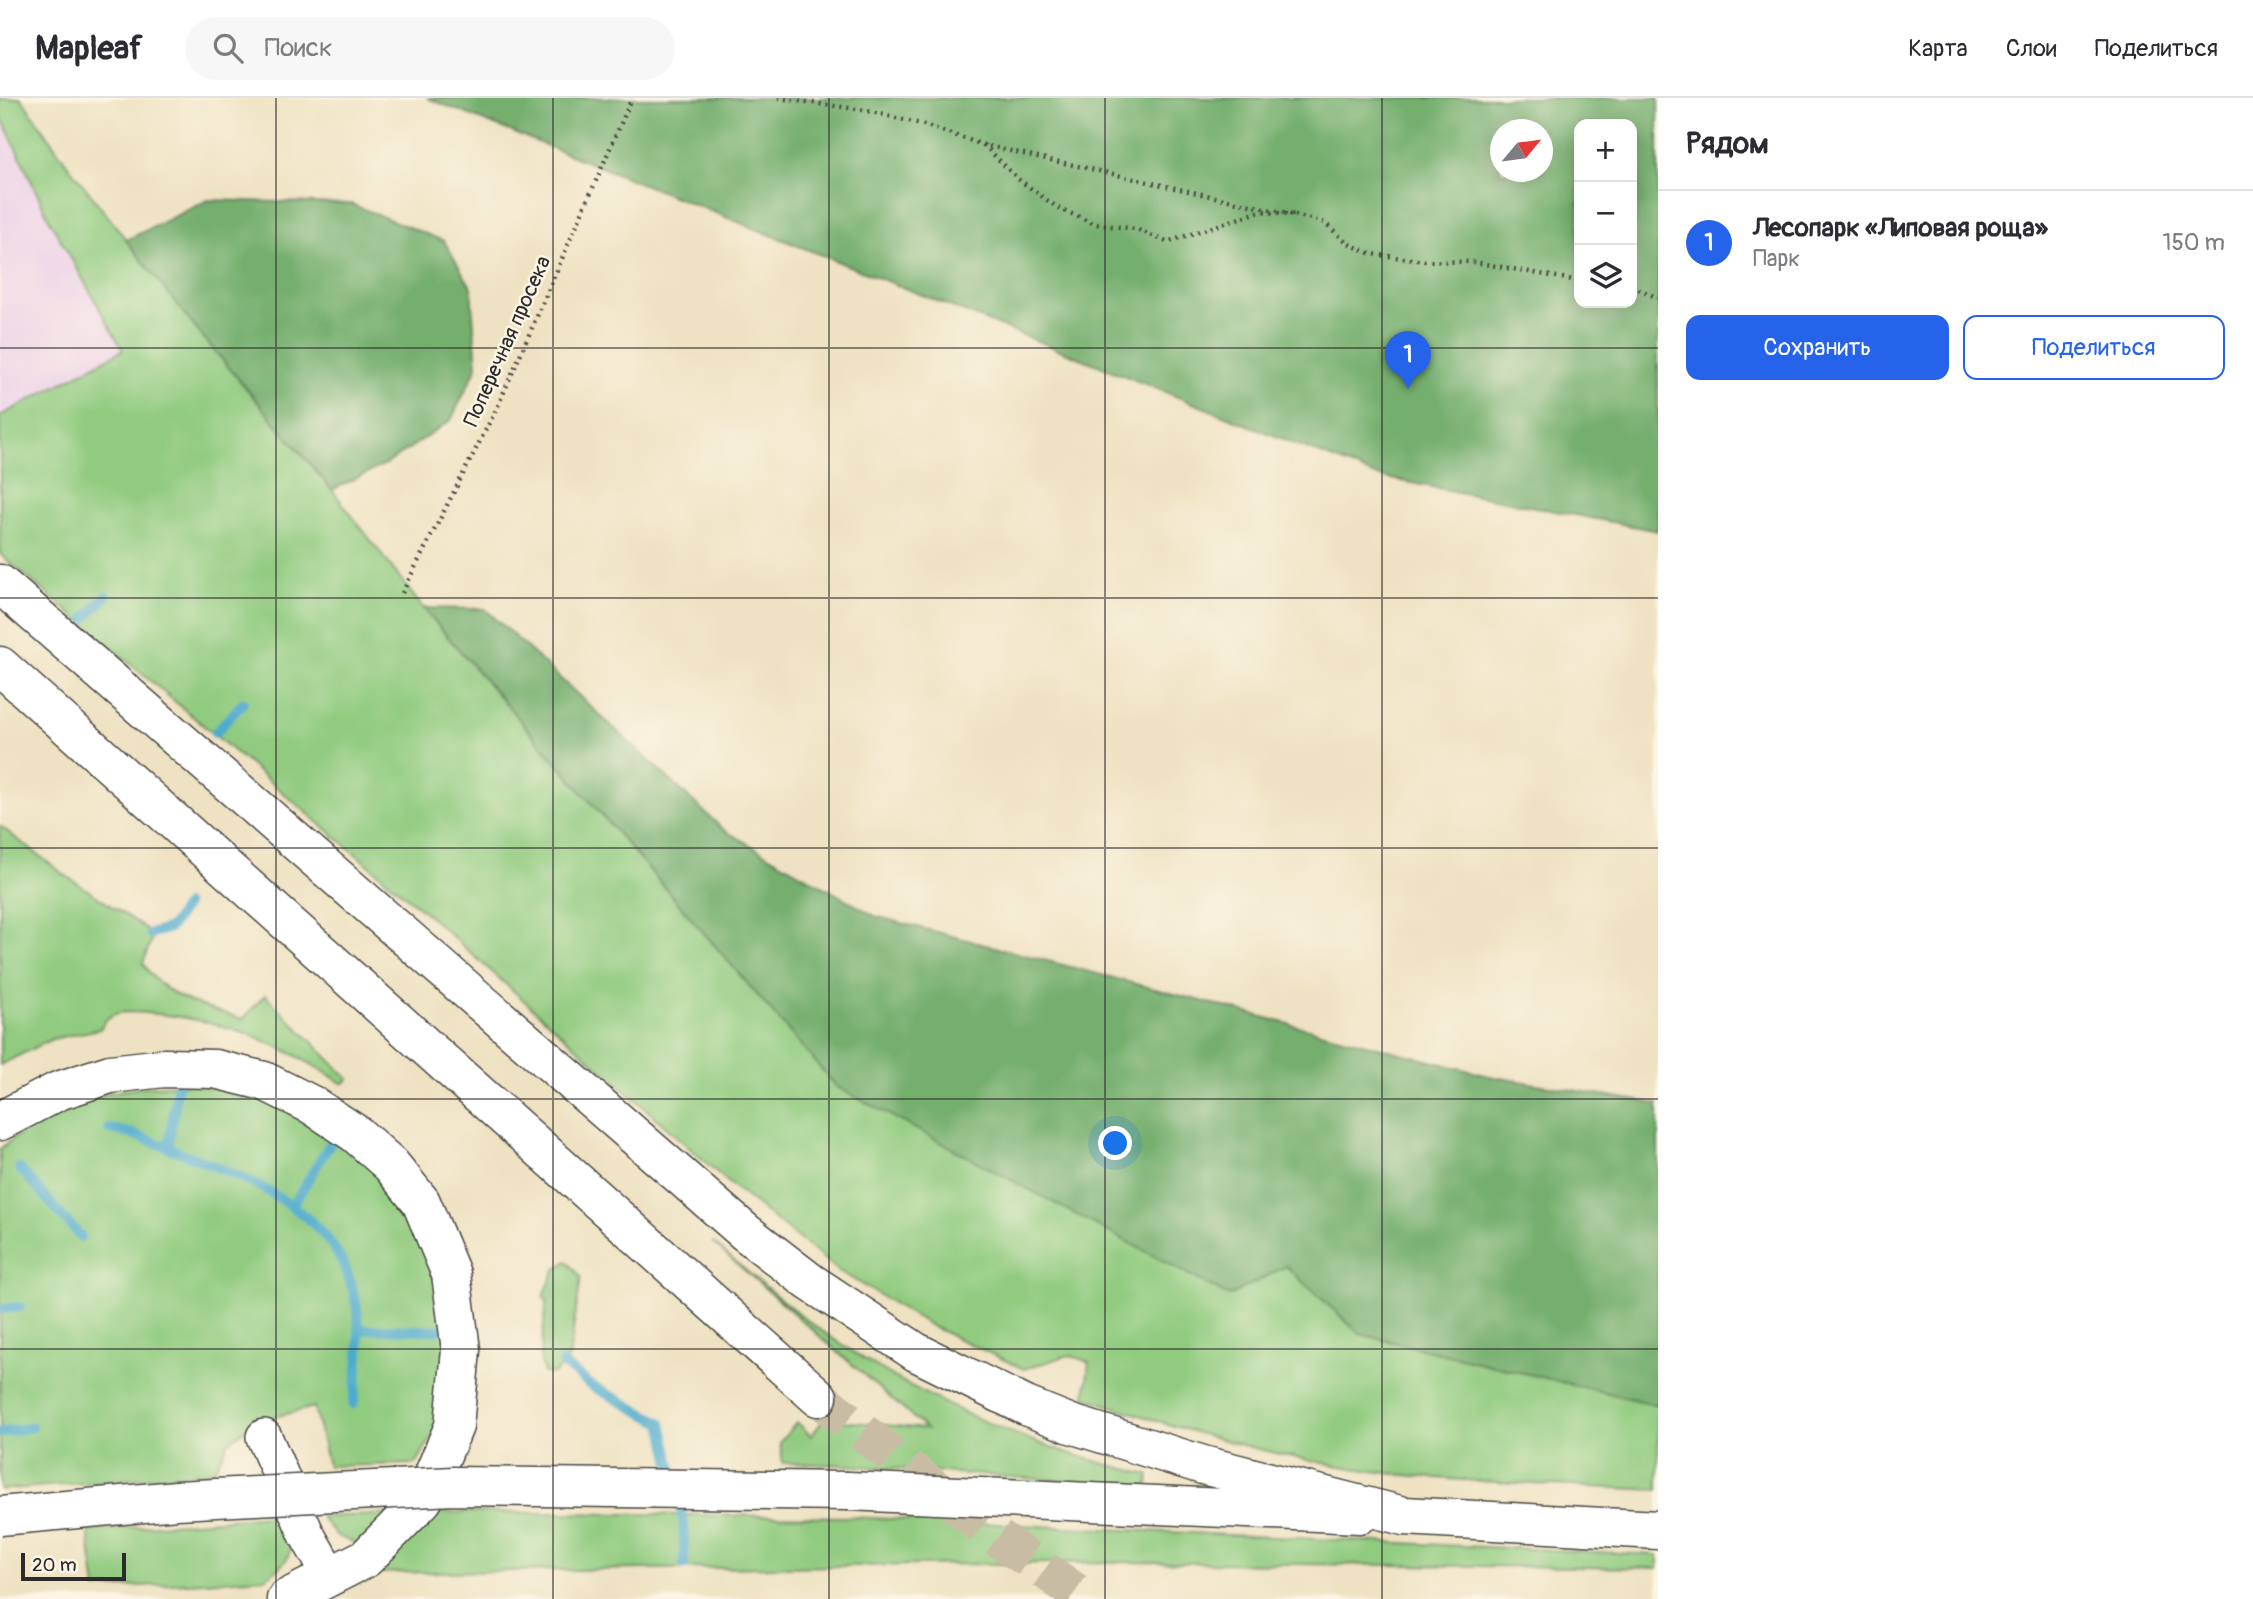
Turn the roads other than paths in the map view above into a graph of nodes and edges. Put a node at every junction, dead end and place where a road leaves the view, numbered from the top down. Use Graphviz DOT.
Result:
graph roads {
  1 [pos="0,584"];
  2 [pos="0,666"];
  3 [pos="0,1121"];
  4 [pos="818,1397"];
  5 [pos="264,1437"];
  6 [pos="0,1516"];
  7 [pos="1404,1516"];
  8 [pos="1658,1530"];
  9 [pos="331,1577"];
  10 [pos="286,1599"];
  1 -- 7 [label="main road"];
  2 -- 4 [label="main road"];
  3 -- 9 [label="main road"];
  5 -- 9 [label="lane"];
  6 -- 7 [label="main road, bridge"];
  7 -- 8 [label="main road"];
  9 -- 10 [label="main road"];
}
